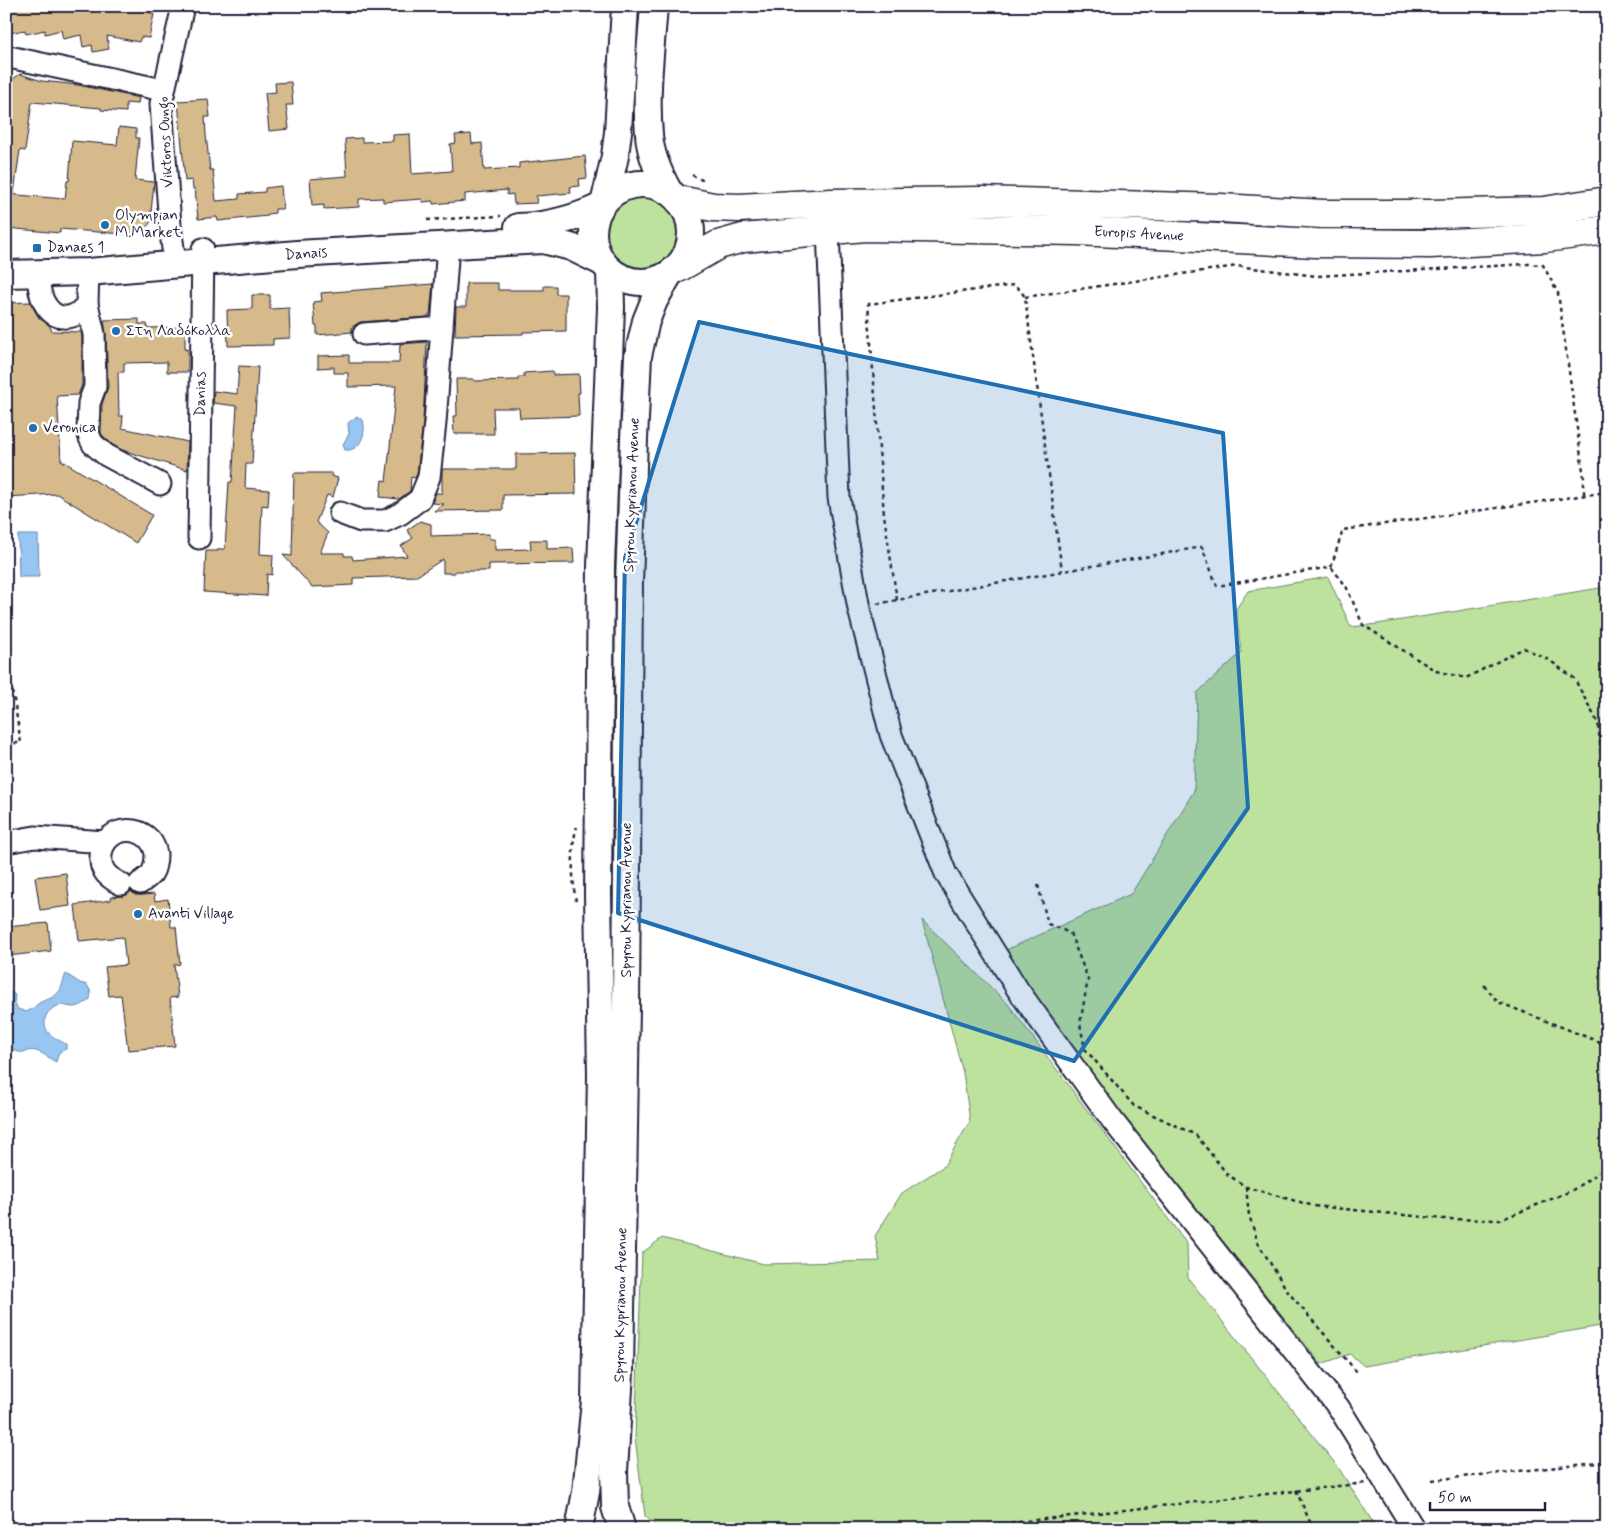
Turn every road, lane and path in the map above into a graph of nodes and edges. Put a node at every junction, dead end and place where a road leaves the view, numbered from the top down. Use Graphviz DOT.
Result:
graph roads {
  1 [pos="183,6"];
  2 [pos="625,6"];
  3 [pos="654,6"];
  4 [pos="9,57"];
  5 [pos="163,90"];
  6 [pos="674,196"];
  7 [pos="1607,201"];
  8 [pos="603,204"];
  9 [pos="506,215"];
  10 [pos="427,220"];
  11 [pos="828,230"];
  12 [pos="1607,230"];
  13 [pos="448,245"];
  14 [pos="203,256"];
  15 [pos="174,257"];
  16 [pos="6,260"];
  17 [pos="606,266"];
  18 [pos="88,272"];
  19 [pos="673,272"];
  20 [pos="37,273"];
  21 [pos="6,274"];
  22 [pos="1024,297"];
  23 [pos="87,304"];
  24 [pos="442,328"];
  25 [pos="364,334"];
  26 [pos="160,484"];
  27 [pos="1607,492"];
  28 [pos="1584,495"];
  29 [pos="340,513"];
  30 [pos="199,538"];
  31 [pos="1331,566"];
  32 [pos="1062,571"];
  33 [pos="897,600"];
  34 [pos="859,609"];
  35 [pos="6,651"];
  36 [pos="6,743"];
  37 [pos="1607,807"];
  38 [pos="580,820"];
  39 [pos="6,842"];
  40 [pos="105,842"];
  41 [pos="1038,885"];
  42 [pos="578,909"];
  43 [pos="1484,985"];
  44 [pos="1607,1045"];
  45 [pos="1607,1168"];
  46 [pos="1246,1186"];
  47 [pos="1357,1372"];
  48 [pos="1607,1462"];
  49 [pos="1432,1480"];
  50 [pos="1384,1481"];
  51 [pos="1296,1490"];
  52 [pos="579,1529"];
  53 [pos="622,1529"];
  54 [pos="956,1529"];
  55 [pos="1313,1529"];
  56 [pos="1414,1529"];
  1 -- 5 [label="street, Viktoros Oungo"];
  2 -- 8 [label="main road"];
  3 -- 6 [label="main road"];
  4 -- 5 [label="street"];
  5 -- 15 [label="street, Viktoros Oungo"];
  6 -- 7 [label="highway, Europis Avenue"];
  6 -- 8 [label="main road"];
  6 -- 19 [label="main road"];
  8 -- 14 [label="main road, Danais"];
  8 -- 17 [label="main road"];
  9 -- 10 [label="path"];
  11 -- 12 [label="highway, Europis Avenue"];
  11 -- 19 [label="highway, Europis Avenue"];
  11 -- 34 [label="street"];
  13 -- 14 [label="main road, Danais"];
  13 -- 17 [label="main road, Danais"];
  13 -- 24 [label="street"];
  14 -- 15 [label="main road, Danais"];
  14 -- 30 [label="street, Danias"];
  15 -- 16 [label="main road, Danais"];
  15 -- 18 [label="main road, Danais"];
  17 -- 19 [label="main road"];
  17 -- 52 [label="main road, Spyrou Kyprianou Avenue"];
  18 -- 20 [label="main road, Danais"];
  18 -- 23 [label="street"];
  19 -- 53 [label="main road, Spyrou Kyprianou Avenue"];
  20 -- 21 [label="main road, Danais"];
  20 -- 23 [label="street"];
  22 -- 28 [label="path"];
  22 -- 32 [label="path"];
  22 -- 33 [label="path"];
  23 -- 26 [label="street"];
  24 -- 25 [label="street"];
  24 -- 29 [label="street"];
  27 -- 28 [label="path"];
  28 -- 31 [label="path"];
  31 -- 32 [label="path"];
  31 -- 37 [label="path"];
  32 -- 33 [label="path"];
  33 -- 34 [label="path"];
  34 -- 50 [label="street"];
  35 -- 36 [label="path"];
  38 -- 42 [label="path"];
  39 -- 40 [label="street"];
  40 -- 40 [label="street"];
  41 -- 46 [label="path"];
  43 -- 44 [label="path"];
  45 -- 46 [label="path"];
  46 -- 47 [label="path"];
  48 -- 49 [label="path"];
  50 -- 51 [label="path"];
  50 -- 56 [label="street"];
  51 -- 54 [label="path"];
  51 -- 55 [label="path"];
}
